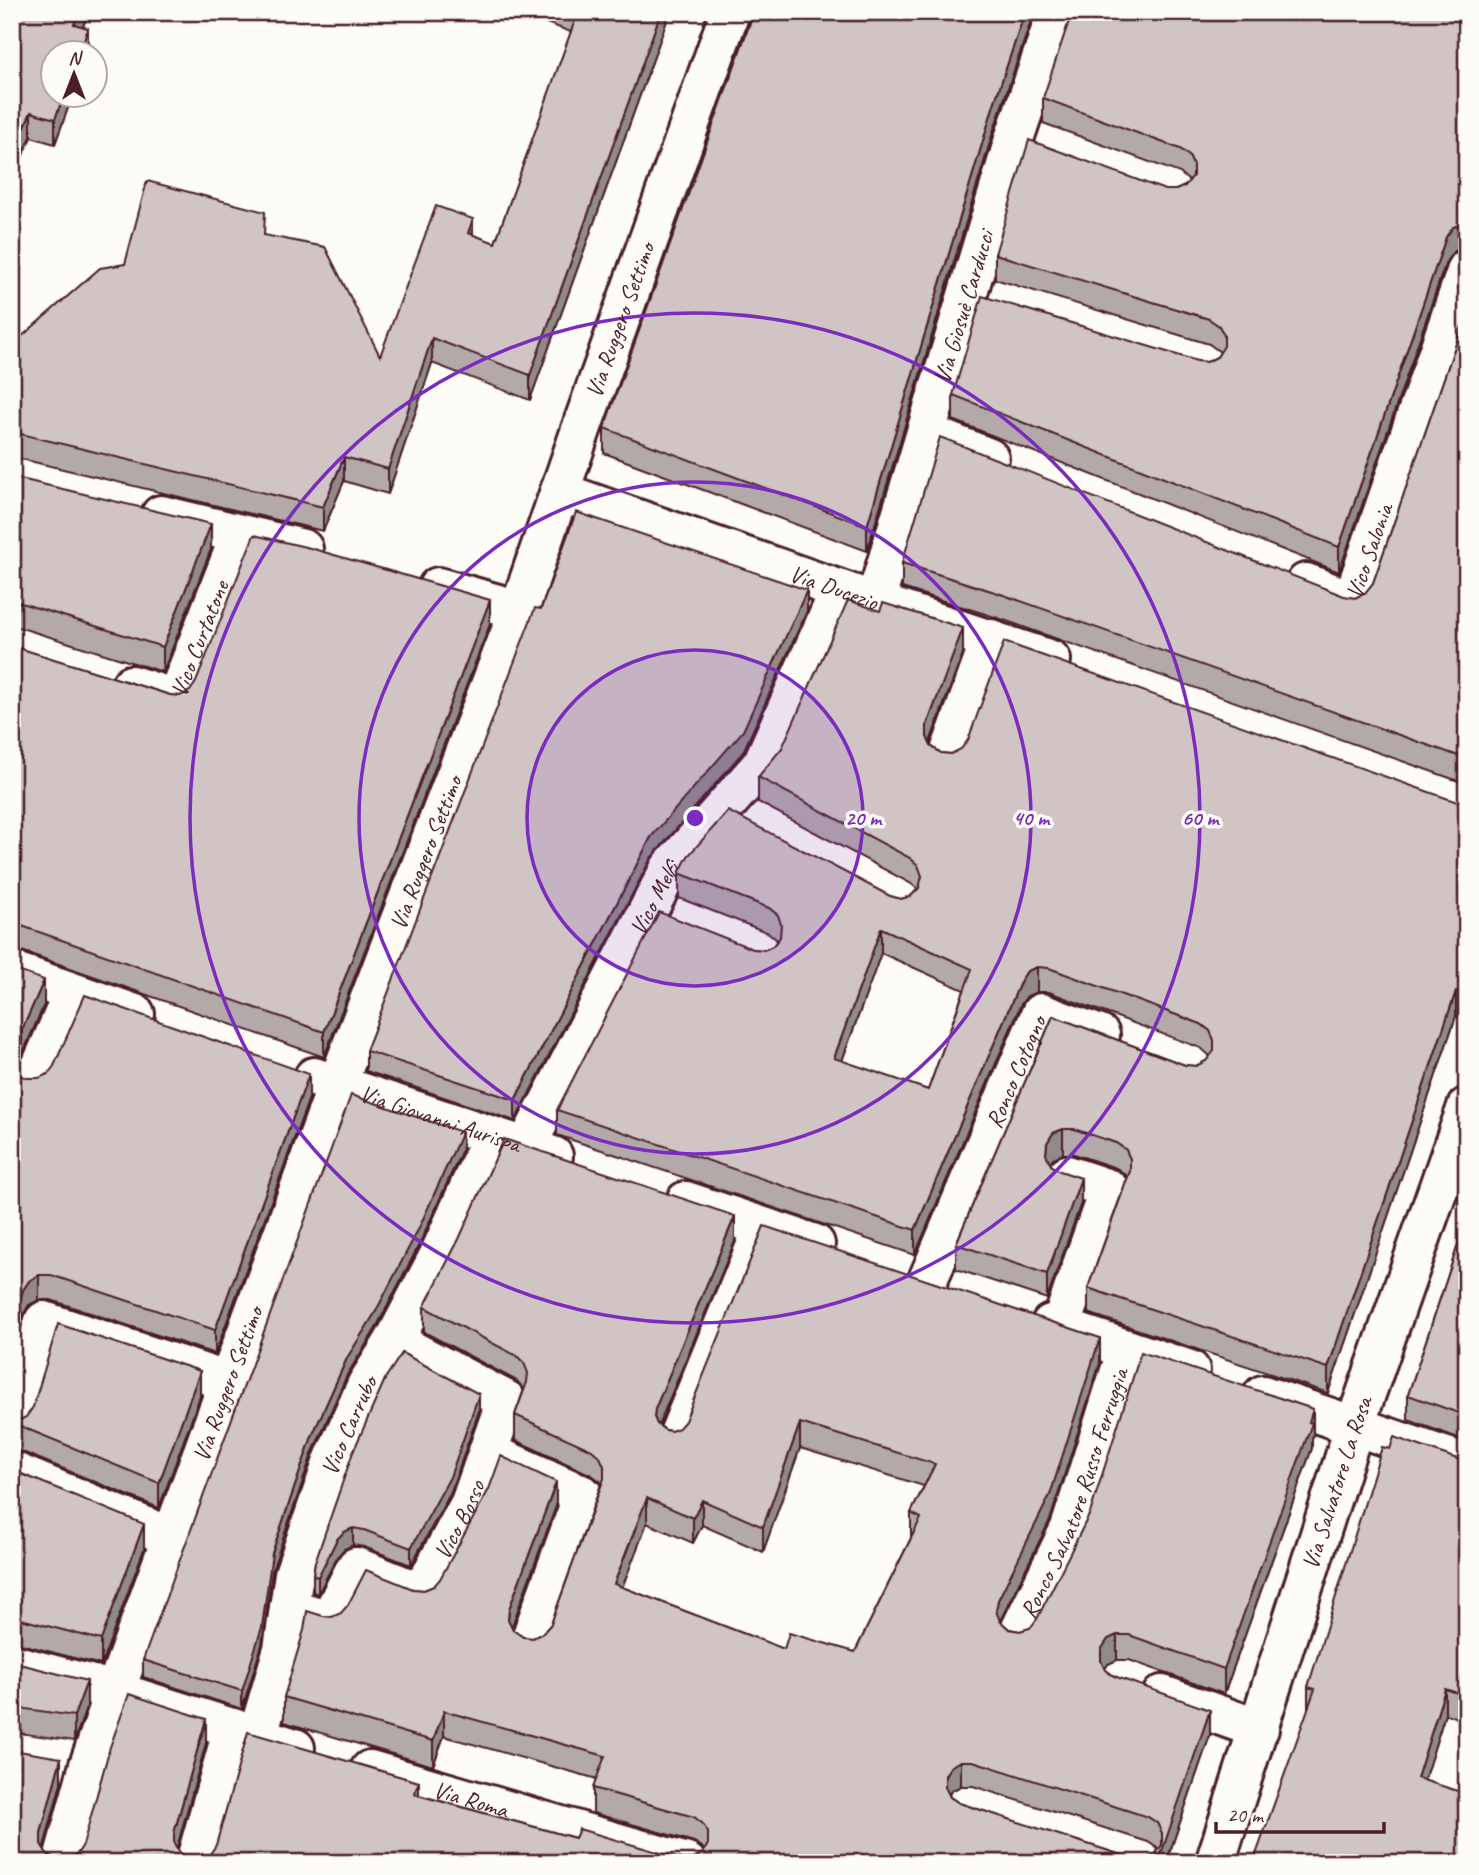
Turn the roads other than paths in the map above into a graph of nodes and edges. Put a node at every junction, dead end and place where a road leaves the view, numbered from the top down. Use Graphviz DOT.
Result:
graph roads {
  1 [pos="730,12"];
  2 [pos="1057,12"];
  3 [pos="1467,269"];
  4 [pos="967,293"];
  5 [pos="1006,305"];
  6 [pos="926,433"];
  7 [pos="1016,468"];
  8 [pos="560,492"];
  9 [pos="133,509"];
  10 [pos="240,535"];
  11 [pos="341,560"];
  12 [pos="1274,570"];
  13 [pos="405,578"];
  14 [pos="840,590"];
  15 [pos="875,602"];
  16 [pos="519,610"];
  17 [pos="991,639"];
  18 [pos="1081,671"];
  19 [pos="100,676"];
  20 [pos="948,757"];
  21 [pos="724,809"];
  22 [pos="759,828"];
  23 [pos="12,971"];
  24 [pos="74,993"];
  25 [pos="169,1026"];
  26 [pos="1129,1046"];
  27 [pos="285,1067"];
  28 [pos="12,1075"];
  29 [pos="337,1085"];
  30 [pos="1467,1107"];
  31 [pos="509,1141"];
  32 [pos="590,1169"];
  33 [pos="1067,1175"];
  34 [pos="655,1191"];
  35 [pos="758,1225"];
  36 [pos="849,1256"];
  37 [pos="963,1294"];
  38 [pos="1024,1315"];
  39 [pos="1060,1327"];
  40 [pos="394,1341"];
  41 [pos="1127,1349"];
  42 [pos="229,1382"];
  43 [pos="1356,1425"];
  44 [pos="12,1426"];
  45 [pos="670,1440"];
  46 [pos="487,1451"];
  47 [pos="1467,1464"];
  48 [pos="12,1471"];
  49 [pos="171,1537"];
  50 [pos="289,1608"];
  51 [pos="1018,1634"];
  52 [pos="530,1641"];
  53 [pos="12,1664"];
  54 [pos="1135,1685"];
  55 [pos="116,1691"];
  56 [pos="1259,1729"];
  57 [pos="245,1733"];
  58 [pos="62,1863"];
  59 [pos="195,1863"];
  60 [pos="687,1863"];
  61 [pos="1215,1863"];
  1 -- 8 [label="street, Via Ruggero Settimo"];
  2 -- 4 [label="street, Via Giosuè Carducci"];
  3 -- 12 [label="street, Vico Salonia"];
  4 -- 5 [label="street"];
  4 -- 6 [label="street, Via Giosuè Carducci"];
  6 -- 7 [label="street"];
  6 -- 15 [label="street, Via Giosuè Carducci"];
  8 -- 14 [label="street, Via Ducezio"];
  8 -- 16 [label="street, Via Ruggero Settimo"];
  9 -- 10 [label="street"];
  10 -- 11 [label="street"];
  10 -- 19 [label="street, Vico Curtatone"];
  13 -- 16 [label="street"];
  14 -- 15 [label="street, Via Ducezio"];
  14 -- 21 [label="street, Vico Melfi"];
  15 -- 17 [label="street, Via Ducezio"];
  16 -- 29 [label="street, Via Ruggero Settimo"];
  17 -- 18 [label="street, Via Ducezio"];
  17 -- 20 [label="street"];
  21 -- 22 [label="street"];
  21 -- 31 [label="street, Vico Melfi"];
  23 -- 24 [label="street"];
  24 -- 25 [label="street"];
  24 -- 28 [label="street"];
  26 -- 37 [label="street, Ronco Cotogno"];
  27 -- 29 [label="street, Via Giovanni Aurispa"];
  29 -- 31 [label="street, Via Giovanni Aurispa"];
  29 -- 42 [label="street, Via Ruggero Settimo"];
  30 -- 43 [label="street, Via Salvatore La Rosa"];
  31 -- 32 [label="street, Via Giovanni Aurispa"];
  31 -- 40 [label="street, Vico Carrubo"];
  33 -- 39 [label="street"];
  34 -- 35 [label="street"];
  35 -- 36 [label="street"];
  35 -- 45 [label="lane"];
  38 -- 39 [label="street"];
  39 -- 41 [label="street"];
  40 -- 46 [label="street, Vico Bosso"];
  40 -- 50 [label="street, Vico Carrubo"];
  41 -- 43 [label="street"];
  41 -- 51 [label="street, Ronco Salvatore Russo Ferruggia"];
  42 -- 44 [label="street"];
  42 -- 49 [label="street, Via Ruggero Settimo"];
  43 -- 47 [label="street"];
  43 -- 56 [label="street, Via Salvatore La Rosa"];
  46 -- 50 [label="street, Vico Bosso"];
  46 -- 52 [label="street"];
  48 -- 49 [label="street"];
  49 -- 55 [label="street, Via Ruggero Settimo"];
  50 -- 57 [label="street, Vico Carrubo"];
  53 -- 55 [label="street, Via Roma"];
  54 -- 56 [label="street"];
  55 -- 57 [label="street, Via Roma"];
  55 -- 58 [label="street, Via Ruggero Settimo"];
  56 -- 61 [label="street, Via Salvatore La Rosa"];
  57 -- 59 [label="street, Vico Carrubo"];
  57 -- 60 [label="street, Via Roma"];
}
